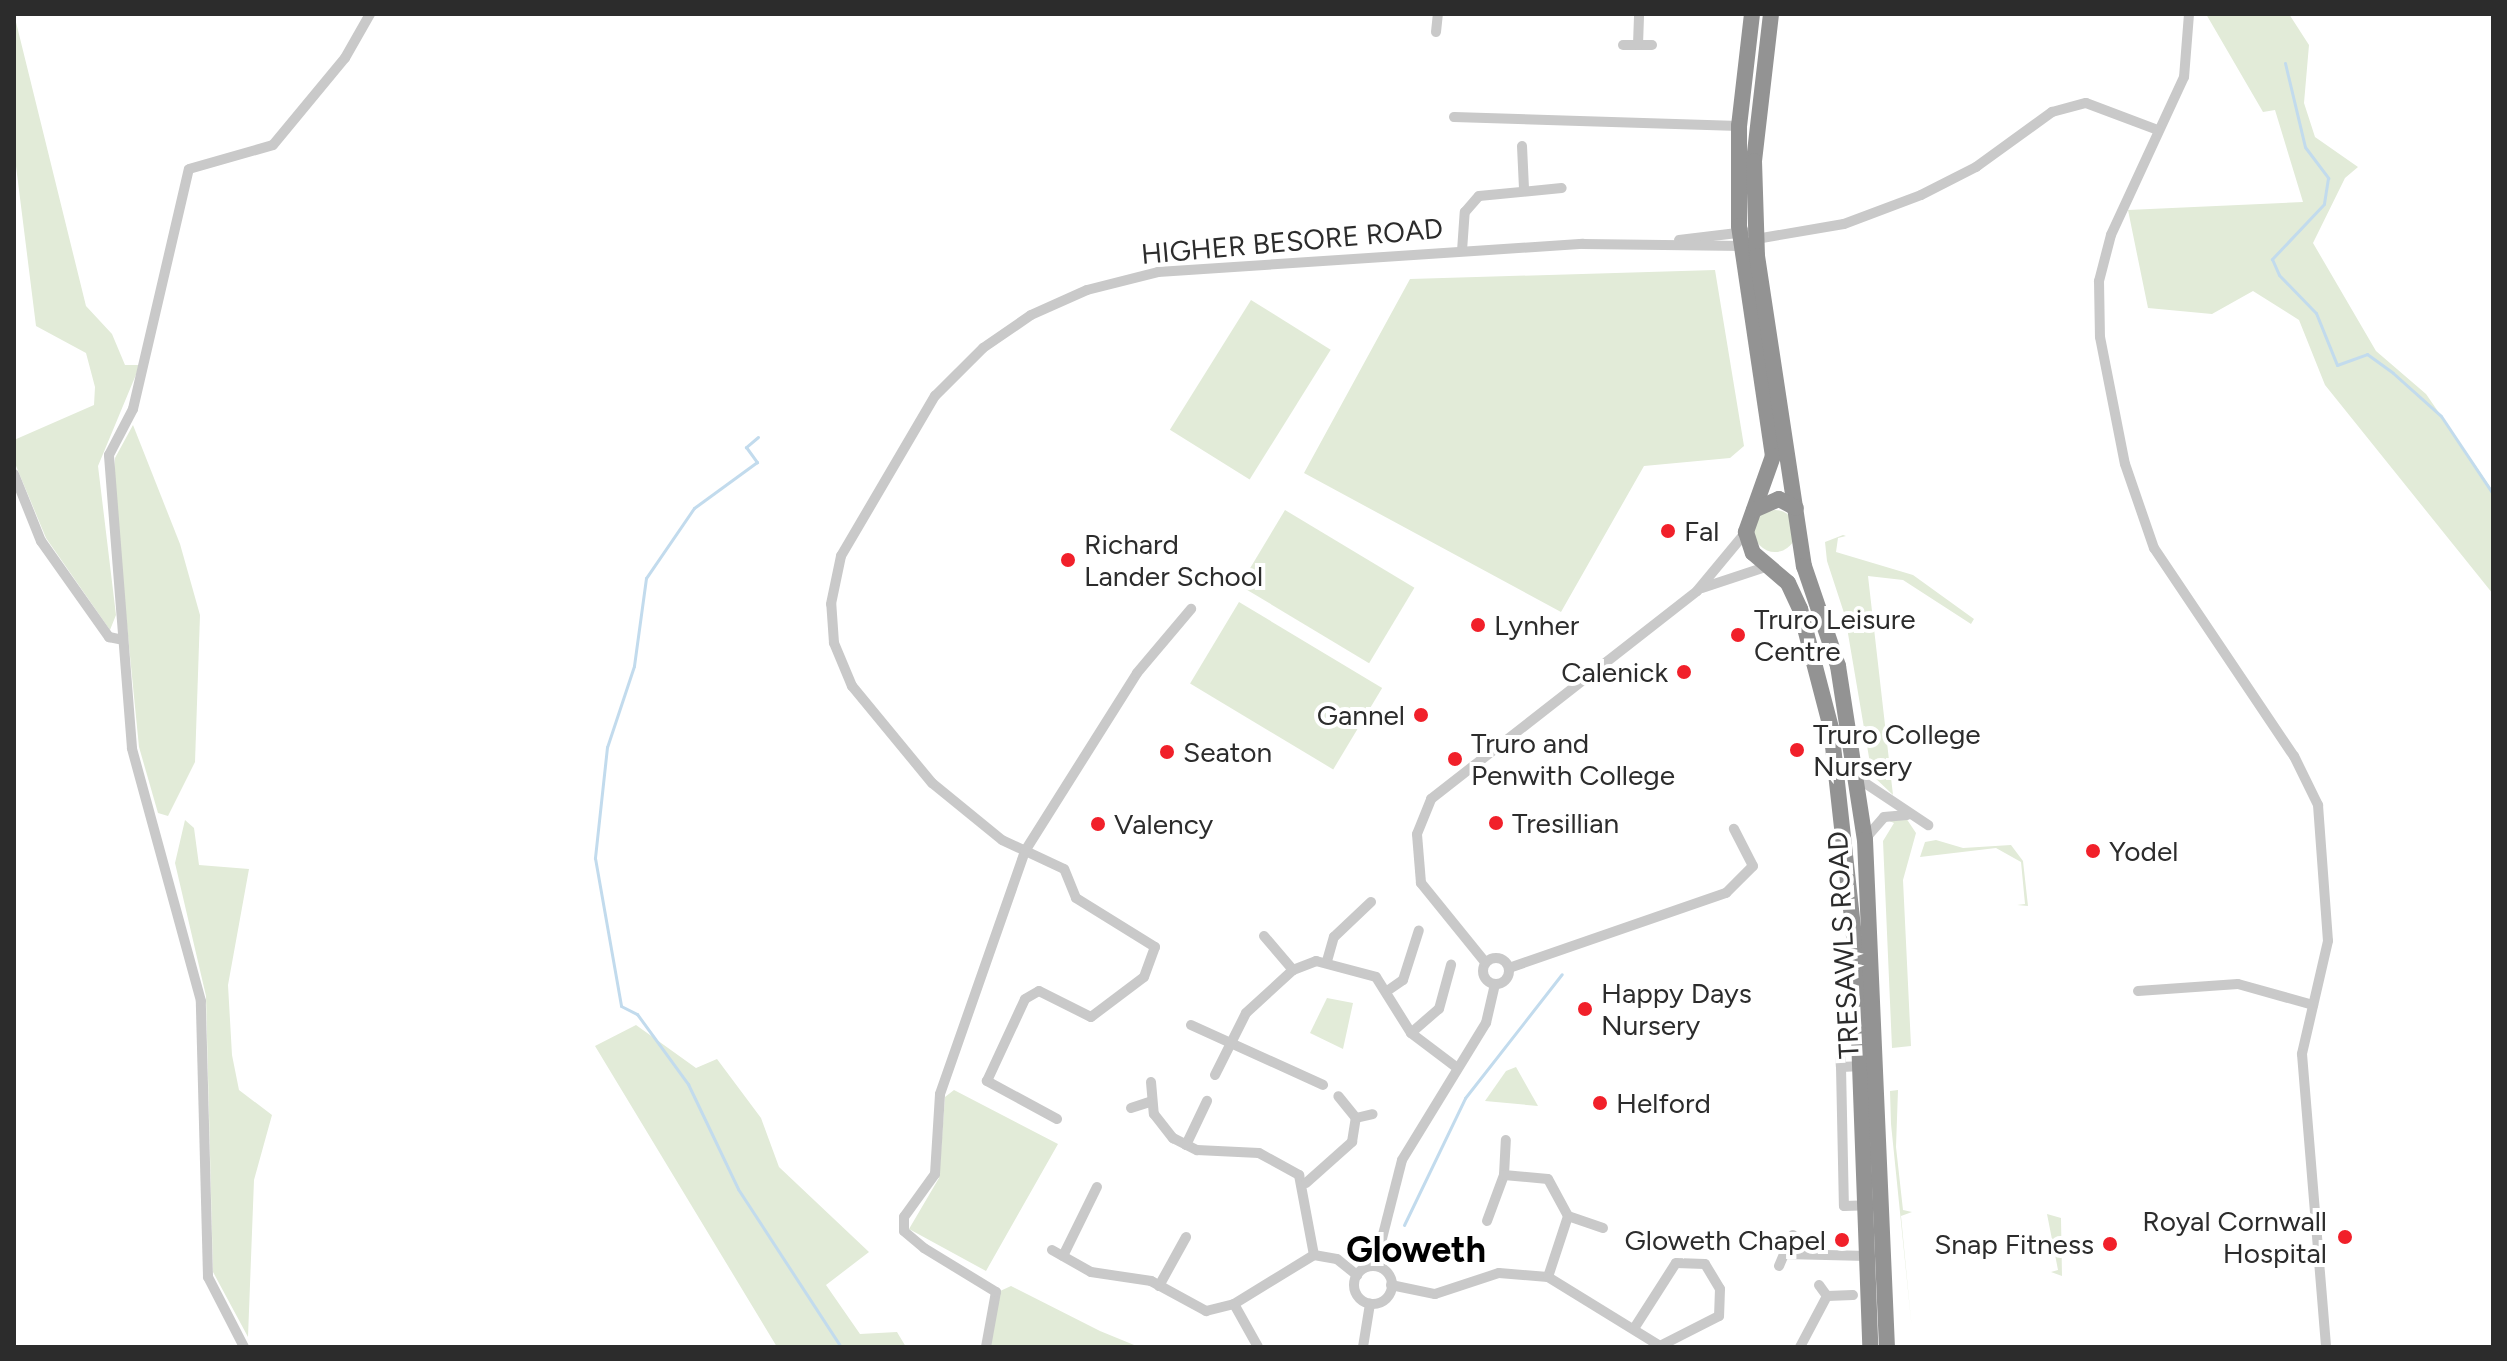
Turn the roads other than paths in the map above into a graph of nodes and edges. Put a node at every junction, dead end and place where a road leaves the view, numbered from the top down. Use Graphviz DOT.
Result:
graph roads {
  1 [pos="370,14"];
  2 [pos="1438,14"];
  3 [pos="1639,14"];
  4 [pos="1750,14"];
  5 [pos="1771,14"];
  6 [pos="2189,14"];
  7 [pos="1436,32"];
  8 [pos="1623,45"];
  9 [pos="1638,45"];
  10 [pos="1652,45"];
  11 [pos="1454,117"];
  12 [pos="1739,126"];
  13 [pos="2158,130"];
  14 [pos="1522,146"];
  15 [pos="1524,188"];
  16 [pos="1562,188"];
  17 [pos="1750,239"];
  18 [pos="1462,251"];
  19 [pos="14,474"];
  20 [pos="1796,508"];
  21 [pos="1753,511"];
  22 [pos="1746,532"];
  23 [pos="1801,549"];
  24 [pos="1769,566"];
  25 [pos="1697,591"];
  26 [pos="1191,609"];
  27 [pos="123,640"];
  28 [pos="1856,777"];
  29 [pos="1908,815"];
  30 [pos="1928,825"];
  31 [pos="1734,829"];
  32 [pos="1865,840"];
  33 [pos="1025,851"];
  34 [pos="1371,902"];
  35 [pos="1419,930"];
  36 [pos="1264,936"];
  37 [pos="1327,961"];
  38 [pos="1485,962"];
  39 [pos="1451,965"];
  40 [pos="1509,968"];
  41 [pos="1293,970"];
  42 [pos="1495,984"];
  43 [pos="1390,989"];
  44 [pos="2138,991"];
  45 [pos="2313,1005"];
  46 [pos="1191,1025"];
  47 [pos="1411,1033"];
  48 [pos="1231,1041"];
  49 [pos="1840,1054"];
  50 [pos="1862,1066"];
  51 [pos="1456,1067"];
  52 [pos="1841,1067"];
  53 [pos="1325,1071"];
  54 [pos="1215,1075"];
  55 [pos="1151,1082"];
  56 [pos="1338,1096"];
  57 [pos="1207,1101"];
  58 [pos="1149,1102"];
  59 [pos="1131,1108"];
  60 [pos="1373,1114"];
  61 [pos="1356,1118"];
  62 [pos="1057,1119"];
  63 [pos="1506,1140"];
  64 [pos="1186,1145"];
  65 [pos="1504,1175"];
  66 [pos="1306,1183"];
  67 [pos="1097,1187"];
  68 [pos="1867,1205"];
  69 [pos="1568,1216"];
  70 [pos="1487,1221"];
  71 [pos="1603,1228"];
  72 [pos="1793,1235"];
  73 [pos="1186,1237"];
  74 [pos="1052,1250"];
  75 [pos="1784,1254"];
  76 [pos="1314,1255"];
  77 [pos="1063,1256"];
  78 [pos="1868,1256"];
  79 [pos="1375,1266"];
  80 [pos="1779,1266"];
  81 [pos="1357,1275"];
  82 [pos="1548,1277"];
  83 [pos="1391,1285"];
  84 [pos="1819,1285"];
  85 [pos="1159,1286"];
  86 [pos="1853,1295"];
  87 [pos="1827,1296"];
  88 [pos="1234,1304"];
  89 [pos="1370,1304"];
  90 [pos="1635,1327"];
  91 [pos="1662,1346"];
  92 [pos="244,1347"];
  93 [pos="986,1347"];
  94 [pos="1258,1347"];
  95 [pos="1363,1347"];
  96 [pos="1800,1347"];
  97 [pos="1870,1347"];
  98 [pos="1887,1347"];
  99 [pos="2326,1347"];
  1 -- 27 [label="street"];
  2 -- 7 [label="street"];
  3 -- 9 [label="street"];
  4 -- 12 [label="highway"];
  5 -- 17 [label="highway"];
  6 -- 13 [label="street"];
  8 -- 9 [label="street"];
  9 -- 10 [label="street"];
  11 -- 12 [label="street"];
  12 -- 17 [label="highway"];
  13 -- 17 [label="street, HIGHER BESORE ROAD"];
  13 -- 45 [label="street"];
  14 -- 15 [label="street"];
  15 -- 16 [label="street"];
  15 -- 18 [label="street"];
  17 -- 18 [label="street, HIGHER BESORE ROAD"];
  17 -- 20 [label="highway"];
  17 -- 21 [label="highway"];
  18 -- 33 [label="street, HIGHER BESORE ROAD"];
  19 -- 27 [label="street"];
  20 -- 21 [label="highway"];
  20 -- 23 [label="highway"];
  21 -- 22 [label="highway"];
  22 -- 24 [label="highway"];
  22 -- 25 [label="street"];
  23 -- 24 [label="highway"];
  23 -- 28 [label="highway, TRESAWLS ROAD"];
  24 -- 25 [label="street"];
  24 -- 50 [label="highway, TRESAWLS ROAD"];
  25 -- 38 [label="street"];
  26 -- 33 [label="street"];
  27 -- 92 [label="street"];
  28 -- 29 [label="street"];
  28 -- 32 [label="highway, TRESAWLS ROAD"];
  29 -- 30 [label="street"];
  29 -- 32 [label="street"];
  31 -- 40 [label="street"];
  32 -- 98 [label="highway, TRESAWLS ROAD"];
  33 -- 62 [label="street, HIGHER BESORE ROAD"];
  33 -- 93 [label="street"];
  34 -- 37 [label="street"];
  35 -- 43 [label="street"];
  36 -- 41 [label="street"];
  37 -- 41 [label="street"];
  37 -- 43 [label="street"];
  38 -- 40 [label="street"];
  38 -- 42 [label="street"];
  39 -- 47 [label="street"];
  40 -- 42 [label="street"];
  41 -- 48 [label="street"];
  42 -- 51 [label="street"];
  43 -- 47 [label="street"];
  44 -- 45 [label="street"];
  45 -- 99 [label="street"];
  46 -- 48 [label="street"];
  47 -- 51 [label="street"];
  48 -- 53 [label="street"];
  48 -- 54 [label="street"];
  49 -- 52 [label="street"];
  50 -- 52 [label="street"];
  50 -- 68 [label="highway, TRESAWLS ROAD"];
  51 -- 79 [label="street"];
  52 -- 68 [label="street"];
  55 -- 58 [label="street"];
  56 -- 61 [label="street"];
  57 -- 64 [label="street"];
  58 -- 59 [label="street"];
  58 -- 64 [label="street"];
  60 -- 61 [label="street"];
  61 -- 66 [label="street"];
  63 -- 65 [label="street"];
  64 -- 66 [label="street"];
  65 -- 69 [label="street"];
  65 -- 70 [label="street"];
  66 -- 76 [label="street"];
  67 -- 77 [label="street"];
  68 -- 78 [label="highway, TRESAWLS ROAD"];
  69 -- 71 [label="street"];
  69 -- 82 [label="street"];
  72 -- 75 [label="street"];
  73 -- 85 [label="street"];
  74 -- 77 [label="street"];
  75 -- 78 [label="street"];
  75 -- 80 [label="street"];
  76 -- 81 [label="street"];
  76 -- 88 [label="street"];
  77 -- 85 [label="street"];
  78 -- 97 [label="highway, TRESAWLS ROAD"];
  79 -- 81 [label="street"];
  79 -- 83 [label="street"];
  81 -- 89 [label="street"];
  82 -- 83 [label="street"];
  82 -- 90 [label="street"];
  83 -- 89 [label="street"];
  84 -- 87 [label="street"];
  85 -- 88 [label="street"];
  86 -- 87 [label="street"];
  87 -- 96 [label="street"];
  88 -- 94 [label="street"];
  89 -- 95 [label="street"];
  90 -- 91 [label="street"];
  90 -- 91 [label="street"];
}
